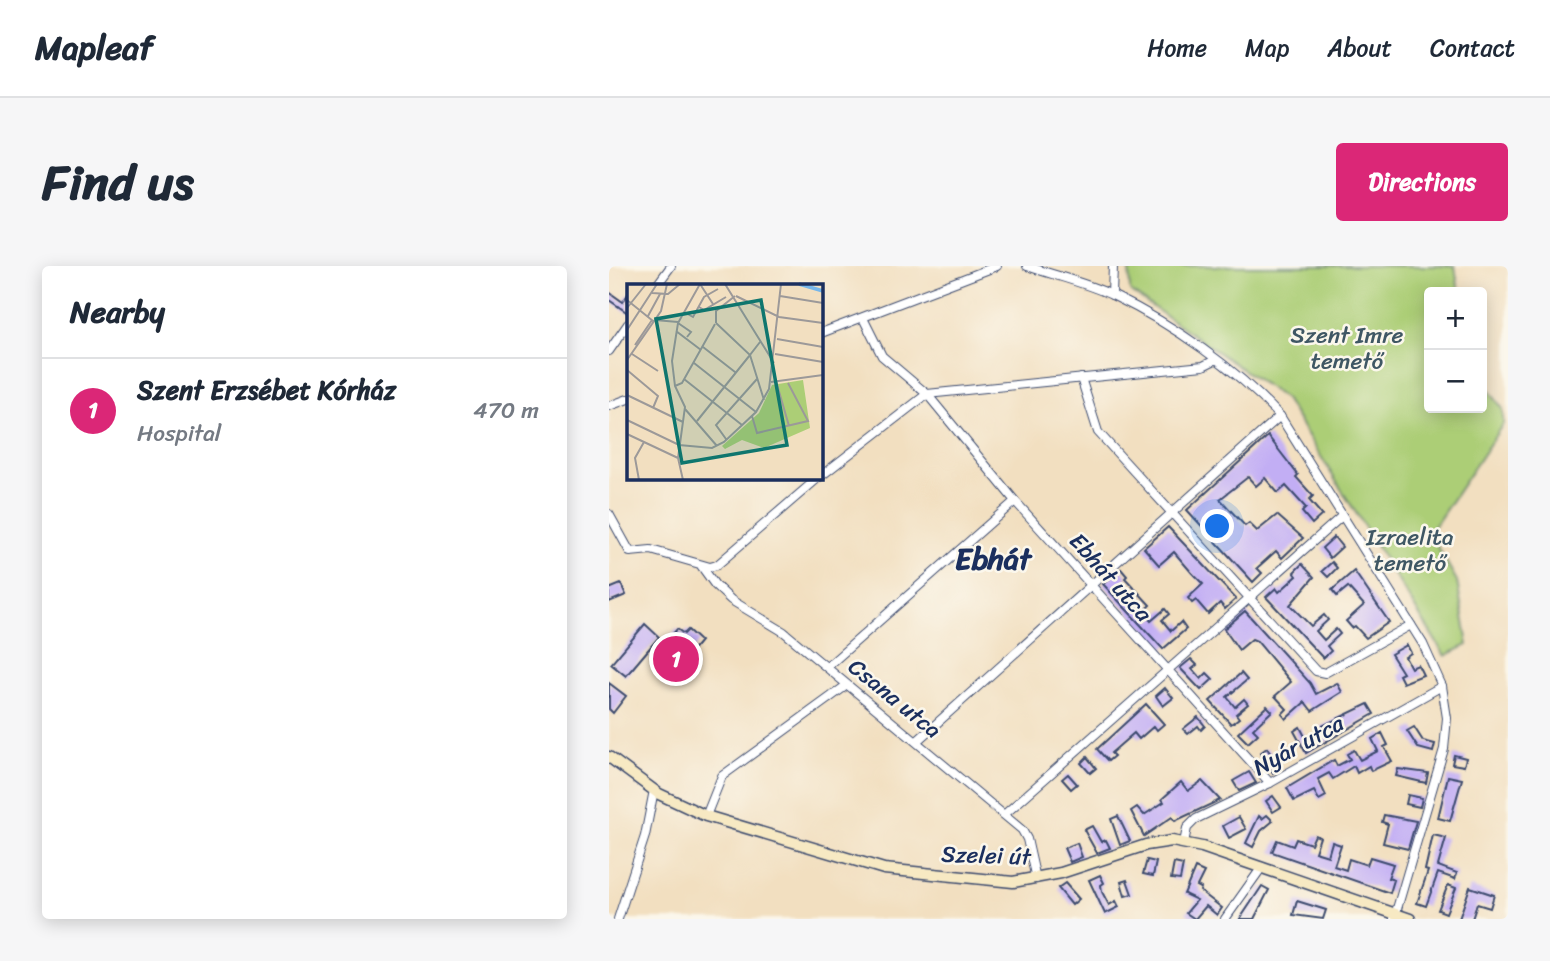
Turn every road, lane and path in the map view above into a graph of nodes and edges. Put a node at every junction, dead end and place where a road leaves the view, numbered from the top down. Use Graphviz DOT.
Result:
graph roads {
  1 [pos="671,266"];
  2 [pos="997,266"];
  3 [pos="1027,266"];
  4 [pos="1113,266"];
  5 [pos="658,284"];
  6 [pos="1112,295"];
  7 [pos="863,318"];
  8 [pos="627,325"];
  9 [pos="823,332"];
  10 [pos="609,351"];
  11 [pos="1215,360"];
  12 [pos="1081,378"];
  13 [pos="927,394"];
  14 [pos="627,399"];
  15 [pos="609,406"];
  16 [pos="1280,416"];
  17 [pos="823,474"];
  18 [pos="816,480"];
  19 [pos="1015,501"];
  20 [pos="609,514"];
  21 [pos="1172,514"];
  22 [pos="1342,516"];
  23 [pos="702,567"];
  24 [pos="1092,585"];
  25 [pos="1249,598"];
  26 [pos="1411,625"];
  27 [pos="827,667"];
  28 [pos="1168,669"];
  29 [pos="847,685"];
  30 [pos="1442,686"];
  31 [pos="917,741"];
  32 [pos="609,757"];
  33 [pos="1271,783"];
  34 [pos="654,790"];
  35 [pos="1005,814"];
  36 [pos="706,816"];
  37 [pos="1184,843"];
  38 [pos="1262,867"];
  39 [pos="1036,879"];
  40 [pos="1396,917"];
  41 [pos="618,919"];
  42 [pos="1225,919"];
  43 [pos="1410,919"];
  1 -- 5 [label="street"];
  2 -- 7 [label="street"];
  3 -- 6 [label="street"];
  4 -- 6 [label="street"];
  6 -- 11 [label="street"];
  7 -- 9 [label="street"];
  7 -- 13 [label="street, Ebhát utca"];
  8 -- 10 [label="street"];
  11 -- 12 [label="street"];
  11 -- 16 [label="street"];
  12 -- 13 [label="street"];
  12 -- 21 [label="street"];
  13 -- 17 [label="street"];
  13 -- 19 [label="street, Ebhát utca"];
  14 -- 15 [label="street"];
  16 -- 21 [label="street"];
  16 -- 22 [label="street"];
  18 -- 23 [label="street"];
  19 -- 24 [label="street, Ebhát utca"];
  19 -- 27 [label="street"];
  20 -- 23 [label="street"];
  21 -- 24 [label="street"];
  21 -- 25 [label="street"];
  22 -- 25 [label="street"];
  22 -- 26 [label="street"];
  23 -- 27 [label="street, Csana utca"];
  24 -- 28 [label="street, Ebhát utca"];
  24 -- 31 [label="street"];
  25 -- 26 [label="street"];
  25 -- 28 [label="street"];
  26 -- 30 [label="street"];
  27 -- 29 [label="street, Csana utca"];
  28 -- 33 [label="street, Ebhát utca"];
  28 -- 35 [label="street"];
  29 -- 31 [label="street, Csana utca"];
  29 -- 36 [label="street"];
  30 -- 33 [label="street, Nyár utca"];
  30 -- 40 [label="street"];
  31 -- 35 [label="street, Csana utca"];
  32 -- 34 [label="main road, Szelei út"];
  33 -- 37 [label="street, Nyár utca"];
  34 -- 36 [label="main road, Szelei út"];
  34 -- 41 [label="street"];
  35 -- 39 [label="street, Csana utca"];
  36 -- 39 [label="main road, Szelei út"];
  37 -- 38 [label="main road, Szelei út"];
  37 -- 39 [label="main road, Szelei út"];
  38 -- 40 [label="main road, Szelei út"];
  38 -- 42 [label="street"];
  40 -- 43 [label="main road, Szelei út"];
}
